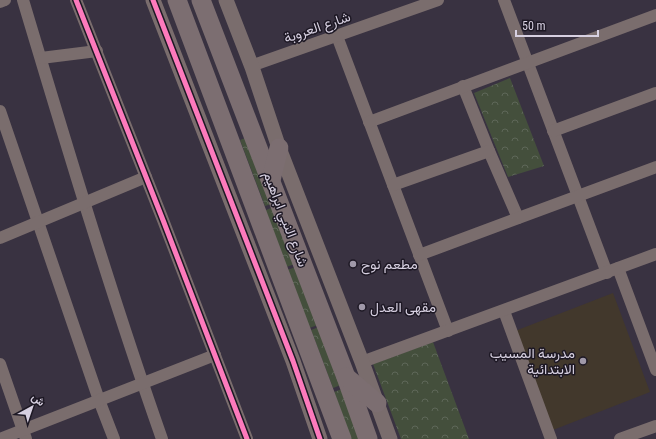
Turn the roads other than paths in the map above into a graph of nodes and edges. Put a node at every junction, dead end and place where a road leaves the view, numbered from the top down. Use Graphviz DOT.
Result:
graph roads {
  1 [pos="5,0"];
  2 [pos="23,0"];
  3 [pos="76,0"];
  4 [pos="153,0"];
  5 [pos="177,0"];
  6 [pos="201,0"];
  7 [pos="226,0"];
  8 [pos="504,0"];
  9 [pos="434,1"];
  10 [pos="0,2"];
  11 [pos="656,15"];
  12 [pos="210,22"];
  13 [pos="188,28"];
  14 [pos="337,36"];
  15 [pos="218,44"];
  16 [pos="97,52"];
  17 [pos="197,52"];
  18 [pos="40,58"];
  19 [pos="528,63"];
  20 [pos="251,66"];
  21 [pos="463,86"];
  22 [pos="656,93"];
  23 [pos="0,111"];
  24 [pos="369,122"];
  25 [pos="553,131"];
  26 [pos="279,148"];
  27 [pos="489,151"];
  28 [pos="656,167"];
  29 [pos="146,177"];
  30 [pos="271,180"];
  31 [pos="393,185"];
  32 [pos="578,196"];
  33 [pos="84,203"];
  34 [pos="518,218"];
  35 [pos="39,222"];
  36 [pos="0,238"];
  37 [pos="656,254"];
  38 [pos="419,255"];
  39 [pos="612,270"];
  40 [pos="504,310"];
  41 [pos="448,332"];
  42 [pos="215,355"];
  43 [pos="362,362"];
  44 [pos="0,364"];
  45 [pos="656,370"];
  46 [pos="346,377"];
  47 [pos="142,383"];
  48 [pos="99,400"];
  49 [pos="378,403"];
  50 [pos="656,426"];
  51 [pos="24,434"];
  52 [pos="0,438"];
  53 [pos="114,439"];
  54 [pos="162,439"];
  55 [pos="247,439"];
  56 [pos="320,439"];
  57 [pos="342,439"];
  58 [pos="368,439"];
  59 [pos="390,439"];
  60 [pos="551,439"];
  61 [pos="620,439"];
  1 -- 10 [label="street"];
  2 -- 18 [label="street"];
  3 -- 16 [label="street"];
  4 -- 56 [label="street"];
  5 -- 13 [label="main road, شارع النبي ابراهيم"];
  6 -- 12 [label="main road, شارع النبي ابراهيم"];
  7 -- 20 [label="street"];
  8 -- 19 [label="street"];
  9 -- 14 [label="street, شارع العروبة"];
  11 -- 19 [label="street"];
  12 -- 13 [label="main road"];
  12 -- 15 [label="main road, شارع النبي ابراهيم"];
  13 -- 17 [label="main road, شارع النبي ابراهيم"];
  14 -- 20 [label="street, شارع العروبة"];
  14 -- 24 [label="street"];
  15 -- 17 [label="main road"];
  15 -- 30 [label="main road, شارع النبي ابراهيم"];
  16 -- 18 [label="street"];
  16 -- 29 [label="street"];
  17 -- 57 [label="main road, شارع النبي ابراهيم"];
  18 -- 33 [label="street"];
  19 -- 21 [label="street"];
  19 -- 25 [label="street"];
  20 -- 26 [label="street"];
  21 -- 24 [label="street"];
  21 -- 27 [label="street"];
  22 -- 25 [label="street"];
  23 -- 35 [label="street"];
  24 -- 31 [label="street"];
  25 -- 32 [label="street"];
  26 -- 30 [label="main road"];
  26 -- 43 [label="street"];
  27 -- 31 [label="street"];
  27 -- 34 [label="street"];
  28 -- 32 [label="street"];
  29 -- 33 [label="street"];
  29 -- 42 [label="street"];
  30 -- 46 [label="main road, شارع النبي ابراهيم"];
  31 -- 38 [label="street"];
  32 -- 34 [label="street"];
  32 -- 39 [label="street"];
  33 -- 35 [label="street"];
  33 -- 47 [label="street"];
  34 -- 38 [label="street"];
  35 -- 36 [label="street"];
  35 -- 48 [label="street"];
  37 -- 39 [label="street"];
  38 -- 41 [label="street"];
  39 -- 40 [label="street"];
  39 -- 45 [label="street"];
  40 -- 41 [label="street"];
  40 -- 60 [label="street"];
  41 -- 43 [label="street"];
  42 -- 47 [label="street"];
  42 -- 55 [label="street"];
  43 -- 49 [label="street"];
  44 -- 51 [label="street"];
  46 -- 49 [label="main road"];
  46 -- 58 [label="main road, شارع النبي ابراهيم"];
  47 -- 48 [label="street"];
  47 -- 54 [label="street"];
  48 -- 51 [label="street"];
  48 -- 53 [label="street"];
  49 -- 59 [label="street"];
  50 -- 61 [label="street"];
  51 -- 52 [label="street"];
}
